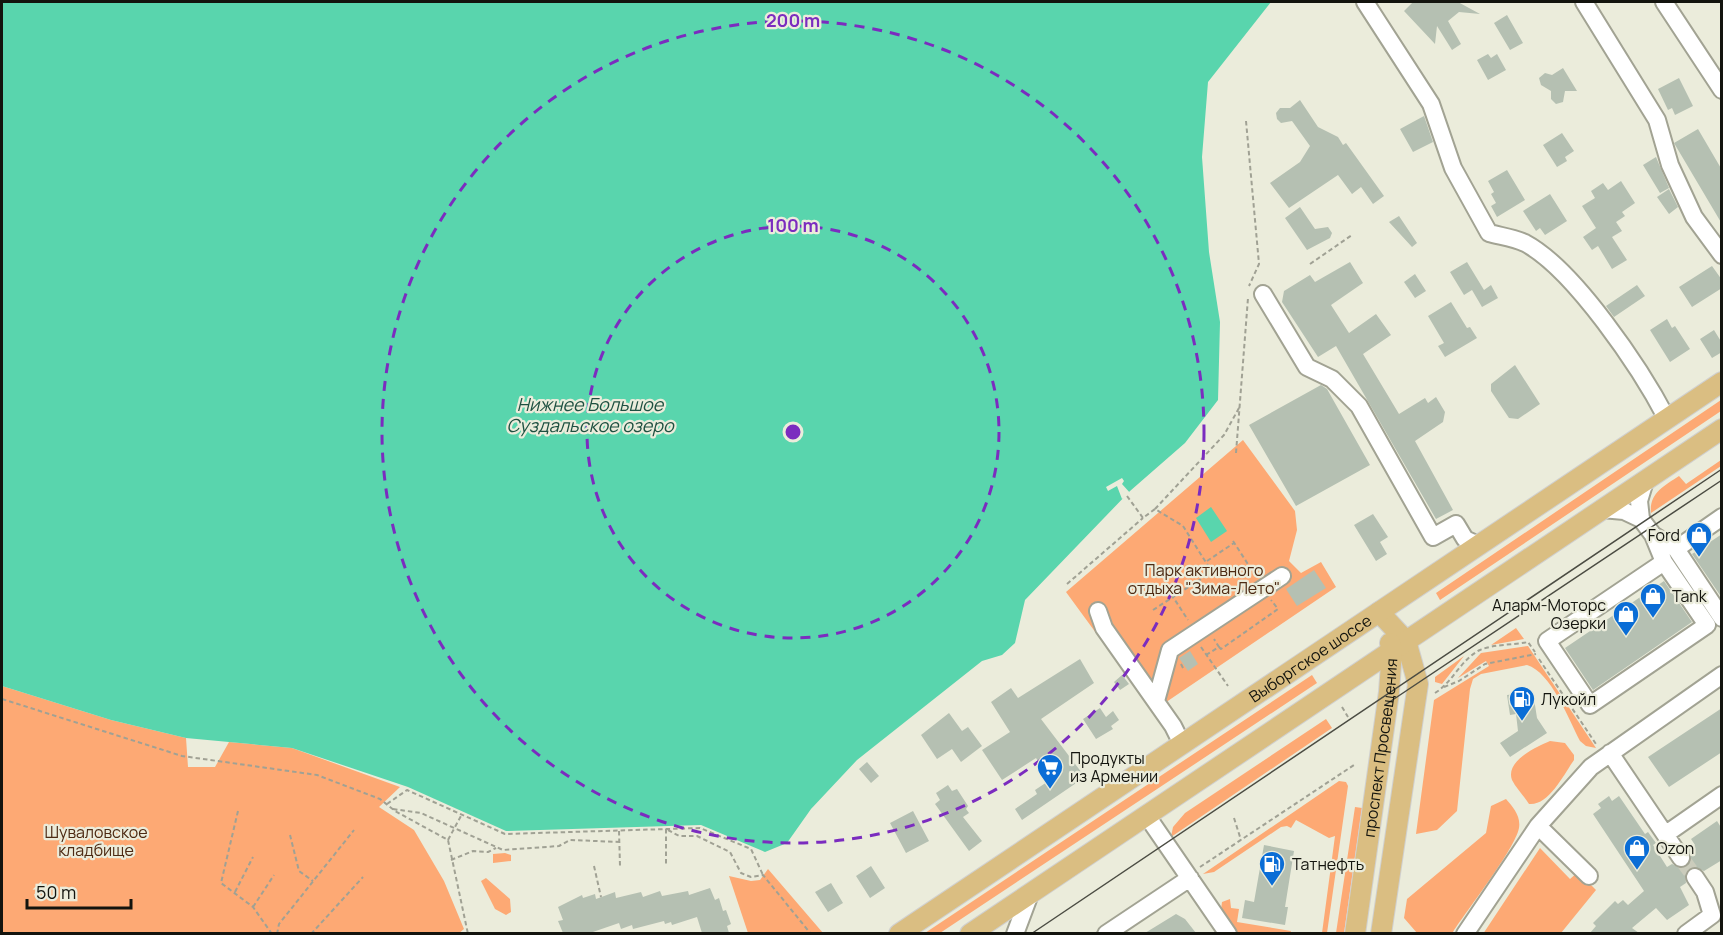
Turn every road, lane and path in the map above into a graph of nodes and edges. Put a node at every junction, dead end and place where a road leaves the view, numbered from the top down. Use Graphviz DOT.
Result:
graph roads {
  1 [pos="1365,2"];
  2 [pos="1584,2"];
  3 [pos="1664,2"];
  4 [pos="1722,90"];
  5 [pos="1246,121"];
  6 [pos="1352,235"];
  7 [pos="1722,255"];
  8 [pos="1310,264"];
  9 [pos="1263,294"];
  10 [pos="1722,382"];
  11 [pos="1241,405"];
  12 [pos="1667,419"];
  13 [pos="1722,429"];
  14 [pos="1236,453"];
  15 [pos="1645,481"];
  16 [pos="1127,496"];
  17 [pos="1155,509"];
  18 [pos="1602,509"];
  19 [pos="1722,517"];
  20 [pos="1143,518"];
  21 [pos="1641,519"];
  22 [pos="1653,535"];
  23 [pos="1478,545"];
  24 [pos="1676,549"];
  25 [pos="1206,562"];
  26 [pos="1664,562"];
  27 [pos="1251,569"];
  28 [pos="1282,576"];
  29 [pos="1067,584"];
  30 [pos="1263,588"];
  31 [pos="1173,597"];
  32 [pos="1153,610"];
  33 [pos="1098,611"];
  34 [pos="1379,612"];
  35 [pos="1722,618"];
  36 [pos="1198,631"];
  37 [pos="1219,646"];
  38 [pos="1399,646"];
  39 [pos="1536,654"];
  40 [pos="1206,655"];
  41 [pos="1722,675"];
  42 [pos="1228,686"];
  43 [pos="1444,687"];
  44 [pos="1432,694"];
  45 [pos="2,699"];
  46 [pos="1156,701"];
  47 [pos="1342,707"];
  48 [pos="1348,717"];
  49 [pos="1182,744"];
  50 [pos="1607,755"];
  51 [pos="1354,765"];
  52 [pos="1722,795"];
  53 [pos="387,804"];
  54 [pos="393,809"];
  55 [pos="238,812"];
  56 [pos="462,814"];
  57 [pos="1147,816"];
  58 [pos="1234,818"];
  59 [pos="1538,826"];
  60 [pos="454,829"];
  61 [pos="666,829"];
  62 [pos="354,830"];
  63 [pos="620,831"];
  64 [pos="1666,834"];
  65 [pos="290,835"];
  66 [pos="448,840"];
  67 [pos="1241,840"];
  68 [pos="620,842"];
  69 [pos="496,848"];
  70 [pos="253,857"];
  71 [pos="1681,858"];
  72 [pos="450,860"];
  73 [pos="594,866"];
  74 [pos="620,866"];
  75 [pos="666,866"];
  76 [pos="274,875"];
  77 [pos="763,875"];
  78 [pos="1589,876"];
  79 [pos="1189,877"];
  80 [pos="1695,877"];
  81 [pos="363,878"];
  82 [pos="313,881"];
  83 [pos="235,892"];
  84 [pos="1030,894"];
  85 [pos="601,897"];
  86 [pos="253,907"];
  87 [pos="272,933"];
  88 [pos="277,933"];
  89 [pos="311,933"];
  90 [pos="468,933"];
  91 [pos="811,933"];
  92 [pos="899,933"];
  93 [pos="970,933"];
  94 [pos="1015,933"];
  95 [pos="1106,933"];
  96 [pos="1228,933"];
  97 [pos="1354,933"];
  98 [pos="1381,933"];
  99 [pos="1465,933"];
  100 [pos="1686,933"];
  1 -- 12 [label="street"];
  2 -- 7 [label="street"];
  3 -- 4 [label="street"];
  5 -- 11 [label="path"];
  6 -- 8 [label="path"];
  9 -- 23 [label="street"];
  10 -- 12 [label="main road, Выборгское шоссе"];
  11 -- 14 [label="path"];
  11 -- 17 [label="path"];
  12 -- 23 [label="main road, Выборгское шоссе"];
  13 -- 15 [label="main road"];
  15 -- 18 [label="main road"];
  15 -- 21 [label="street"];
  16 -- 20 [label="path"];
  17 -- 20 [label="path"];
  17 -- 25 [label="path"];
  18 -- 21 [label="street"];
  18 -- 38 [label="main road"];
  19 -- 24 [label="street"];
  20 -- 29 [label="path"];
  21 -- 22 [label="street"];
  22 -- 24 [label="street"];
  22 -- 26 [label="street"];
  23 -- 34 [label="main road, Выборгское шоссе"];
  24 -- 35 [label="street"];
  25 -- 27 [label="path"];
  25 -- 31 [label="path"];
  26 -- 26 [label="street"];
  28 -- 30 [label="street"];
  30 -- 36 [label="street"];
  30 -- 37 [label="path"];
  31 -- 32 [label="path"];
  31 -- 36 [label="path"];
  33 -- 46 [label="street"];
  34 -- 38 [label="main road, проспект Просвещения"];
  34 -- 49 [label="main road, Выборгское шоссе"];
  36 -- 37 [label="path"];
  36 -- 40 [label="path"];
  36 -- 46 [label="street"];
  37 -- 40 [label="path"];
  38 -- 57 [label="main road"];
  38 -- 97 [label="main road, проспект Просвещения"];
  38 -- 98 [label="main road, проспект Просвещения"];
  39 -- 43 [label="path"];
  39 -- 43 [label="path"];
  39 -- 50 [label="path"];
  40 -- 42 [label="path"];
  41 -- 50 [label="street"];
  43 -- 44 [label="path"];
  45 -- 53 [label="path"];
  46 -- 49 [label="street"];
  47 -- 48 [label="path"];
  49 -- 92 [label="main road, Выборгское шоссе"];
  50 -- 59 [label="street"];
  50 -- 64 [label="street"];
  51 -- 67 [label="path"];
  52 -- 64 [label="street"];
  53 -- 54 [label="path"];
  53 -- 56 [label="path"];
  54 -- 60 [label="path"];
  54 -- 66 [label="path"];
  55 -- 83 [label="path"];
  56 -- 60 [label="path"];
  56 -- 63 [label="path"];
  57 -- 79 [label="street"];
  57 -- 84 [label="main road"];
  58 -- 67 [label="path"];
  59 -- 78 [label="street"];
  59 -- 99 [label="street"];
  60 -- 66 [label="path"];
  60 -- 69 [label="path"];
  61 -- 63 [label="path"];
  61 -- 75 [label="path"];
  61 -- 77 [label="path"];
  61 -- 77 [label="path"];
  62 -- 82 [label="path"];
  63 -- 68 [label="path"];
  64 -- 71 [label="street"];
  65 -- 82 [label="path"];
  66 -- 72 [label="path"];
  67 -- 79 [label="path"];
  68 -- 69 [label="path"];
  68 -- 74 [label="path"];
  69 -- 72 [label="path"];
  70 -- 83 [label="path"];
  72 -- 90 [label="path"];
  73 -- 85 [label="path"];
  76 -- 86 [label="path"];
  77 -- 91 [label="path"];
  79 -- 95 [label="street"];
  79 -- 96 [label="street"];
  80 -- 100 [label="street"];
  81 -- 89 [label="path"];
  82 -- 88 [label="path"];
  83 -- 86 [label="path"];
  84 -- 93 [label="main road"];
  84 -- 94 [label="street"];
  86 -- 87 [label="path"];
}
